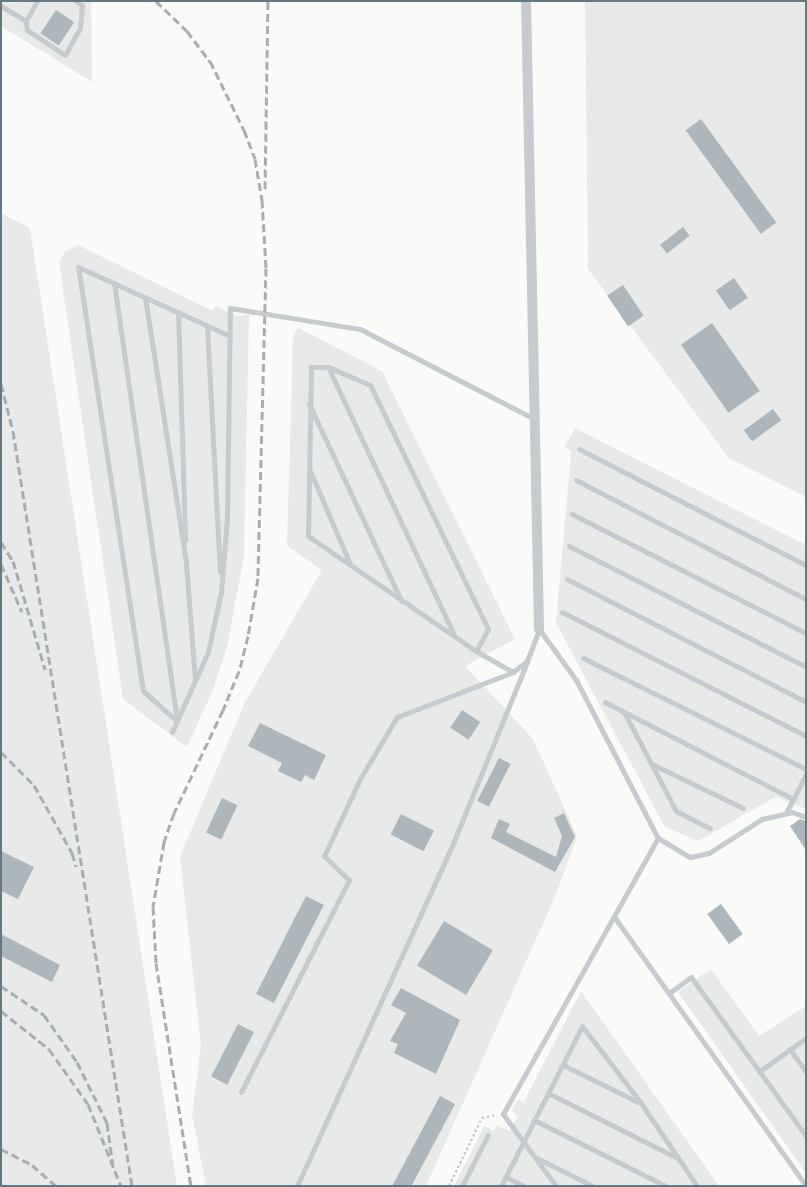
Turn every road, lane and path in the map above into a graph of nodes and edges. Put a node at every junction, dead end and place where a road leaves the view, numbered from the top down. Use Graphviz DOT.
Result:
graph roads {
  1 [pos="37,1"];
  2 [pos="76,1"];
  3 [pos="526,1"];
  4 [pos="1,6"];
  5 [pos="26,21"];
  6 [pos="114,283"];
  7 [pos="145,297"];
  8 [pos="178,312"];
  9 [pos="208,326"];
  10 [pos="230,336"];
  11 [pos="328,367"];
  12 [pos="309,403"];
  13 [pos="537,420"];
  14 [pos="579,449"];
  15 [pos="308,468"];
  16 [pos="576,480"];
  17 [pos="572,514"];
  18 [pos="569,546"];
  19 [pos="186,563"];
  20 [pos="806,564"];
  21 [pos="351,565"];
  22 [pos="567,579"];
  23 [pos="221,592"];
  24 [pos="806,598"];
  25 [pos="401,600"];
  26 [pos="562,612"];
  27 [pos="539,629"];
  28 [pos="806,633"];
  29 [pos="454,636"];
  30 [pos="476,651"];
  31 [pos="583,658"];
  32 [pos="527,661"];
  33 [pos="806,667"];
  34 [pos="513,672"];
  35 [pos="195,680"];
  36 [pos="605,702"];
  37 [pos="806,702"];
  38 [pos="624,712"];
  39 [pos="177,721"];
  40 [pos="172,732"];
  41 [pos="806,736"];
  42 [pos="651,764"];
  43 [pos="806,769"];
  44 [pos="806,774"];
  45 [pos="804,781"];
  46 [pos="793,799"];
  47 [pos="743,808"];
  48 [pos="786,814"];
  49 [pos="806,817"];
  50 [pos="710,828"];
  51 [pos="658,838"];
  52 [pos="615,918"];
  53 [pos="669,992"];
  54 [pos="806,1038"];
  55 [pos="790,1049"];
  56 [pos="563,1065"];
  57 [pos="760,1070"];
  58 [pos="806,1072"];
  59 [pos="241,1092"];
  60 [pos="548,1093"];
  61 [pos="641,1103"];
  62 [pos="503,1114"];
  63 [pos="534,1120"];
  64 [pos="488,1135"];
  65 [pos="806,1136"];
  66 [pos="525,1139"];
  67 [pos="537,1158"];
  68 [pos="677,1158"];
  69 [pos="506,1177"];
  70 [pos="297,1186"];
  71 [pos="449,1186"];
  72 [pos="462,1186"];
  73 [pos="501,1186"];
  74 [pos="524,1186"];
  75 [pos="556,1186"];
  76 [pos="593,1186"];
  77 [pos="666,1186"];
  78 [pos="697,1186"];
  79 [pos="806,1186"];
  1 -- 5 [label="lane"];
  2 -- 5 [label="lane"];
  3 -- 13 [label="street"];
  4 -- 5 [label="lane"];
  6 -- 7 [label="lane"];
  6 -- 39 [label="lane"];
  6 -- 39 [label="lane"];
  7 -- 8 [label="lane"];
  7 -- 19 [label="lane"];
  8 -- 9 [label="lane"];
  8 -- 19 [label="lane"];
  9 -- 10 [label="lane"];
  9 -- 23 [label="lane"];
  10 -- 13 [label="lane"];
  10 -- 23 [label="lane"];
  11 -- 12 [label="lane"];
  11 -- 29 [label="lane"];
  11 -- 30 [label="lane"];
  12 -- 15 [label="lane"];
  12 -- 25 [label="lane"];
  13 -- 27 [label="street"];
  14 -- 20 [label="lane"];
  15 -- 21 [label="lane"];
  15 -- 21 [label="lane"];
  16 -- 24 [label="lane"];
  17 -- 28 [label="lane"];
  18 -- 33 [label="lane"];
  19 -- 35 [label="lane"];
  21 -- 25 [label="lane"];
  22 -- 37 [label="lane"];
  23 -- 35 [label="lane"];
  25 -- 29 [label="lane"];
  26 -- 41 [label="lane"];
  27 -- 32 [label="lane"];
  27 -- 51 [label="lane"];
  29 -- 30 [label="lane"];
  30 -- 34 [label="lane"];
  31 -- 43 [label="lane"];
  32 -- 34 [label="lane"];
  32 -- 70 [label="lane"];
  34 -- 59 [label="lane"];
  35 -- 39 [label="lane"];
  36 -- 38 [label="lane"];
  38 -- 42 [label="lane"];
  38 -- 46 [label="lane"];
  39 -- 40 [label="lane"];
  42 -- 47 [label="lane"];
  42 -- 50 [label="lane"];
  44 -- 45 [label="lane"];
  45 -- 46 [label="lane"];
  46 -- 48 [label="lane"];
  48 -- 49 [label="lane"];
  48 -- 51 [label="lane"];
  51 -- 52 [label="lane"];
  52 -- 53 [label="lane"];
  52 -- 62 [label="lane"];
  53 -- 57 [label="lane"];
  53 -- 79 [label="lane"];
  54 -- 55 [label="lane"];
  55 -- 57 [label="lane"];
  55 -- 58 [label="lane"];
  56 -- 60 [label="lane"];
  56 -- 61 [label="lane"];
  56 -- 61 [label="lane"];
  57 -- 65 [label="lane"];
  60 -- 63 [label="lane"];
  60 -- 68 [label="lane"];
  61 -- 68 [label="lane"];
  62 -- 66 [label="lane"];
  62 -- 71 [label="path"];
  63 -- 66 [label="lane"];
  63 -- 77 [label="lane"];
  64 -- 72 [label="lane"];
  66 -- 67 [label="lane"];
  66 -- 69 [label="lane"];
  67 -- 75 [label="lane"];
  67 -- 76 [label="lane"];
  68 -- 78 [label="lane"];
  69 -- 73 [label="lane"];
  69 -- 74 [label="lane"];
}
